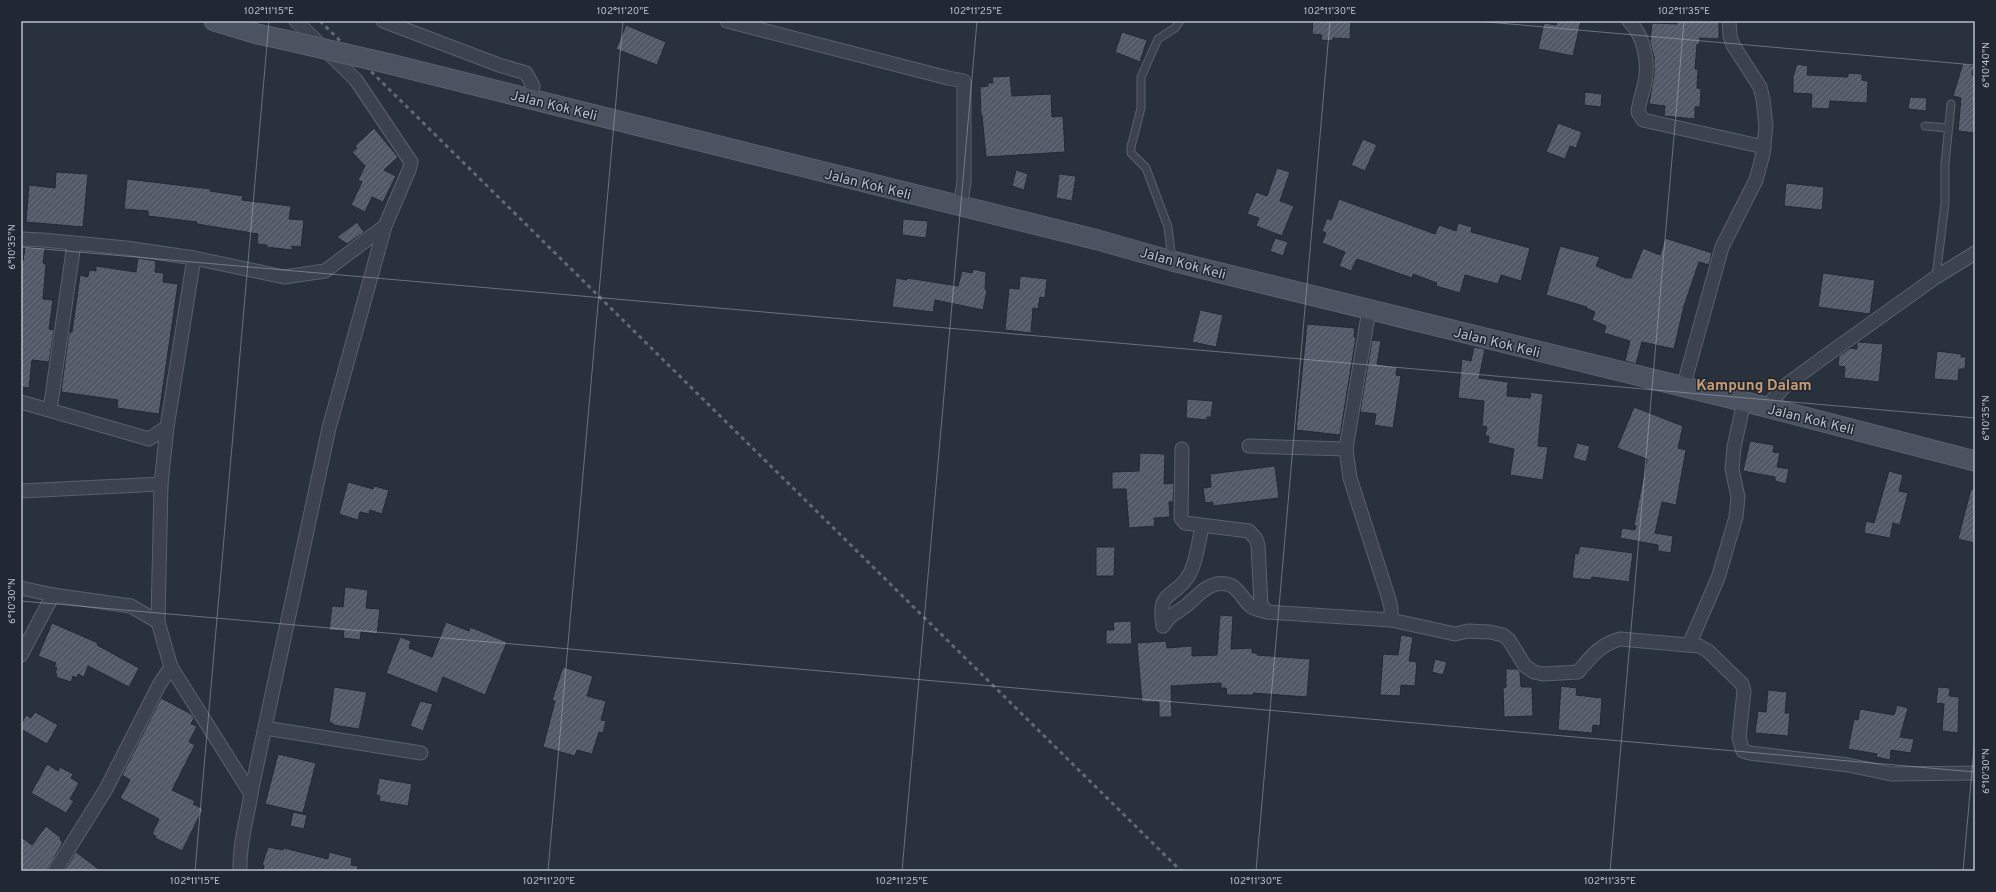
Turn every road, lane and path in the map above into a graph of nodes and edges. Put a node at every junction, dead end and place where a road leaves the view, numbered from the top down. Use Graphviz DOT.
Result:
graph roads {
  1 [pos="214,21"];
  2 [pos="296,21"];
  3 [pos="382,21"];
  4 [pos="727,21"];
  5 [pos="1180,21"];
  6 [pos="1629,21"];
  7 [pos="1729,21"];
  8 [pos="529,99"];
  9 [pos="1951,104"];
  10 [pos="1925,126"];
  11 [pos="1948,128"];
  12 [pos="1764,147"];
  13 [pos="960,207"];
  14 [pos="385,226"];
  15 [pos="21,239"];
  16 [pos="74,244"];
  17 [pos="1975,253"];
  18 [pos="194,258"];
  19 [pos="1172,260"];
  20 [pos="1936,277"];
  21 [pos="1369,310"];
  22 [pos="1684,388"];
  23 [pos="21,402"];
  24 [pos="1744,402"];
  25 [pos="1766,407"];
  26 [pos="50,410"];
  27 [pos="167,427"];
  28 [pos="149,439"];
  29 [pos="1249,446"];
  30 [pos="1182,449"];
  31 [pos="1346,449"];
  32 [pos="164,454"];
  33 [pos="1975,461"];
  34 [pos="161,484"];
  35 [pos="21,491"];
  36 [pos="1202,527"];
  37 [pos="21,588"];
  38 [pos="53,595"];
  39 [pos="1267,612"];
  40 [pos="1391,620"];
  41 [pos="158,622"];
  42 [pos="1689,645"];
  43 [pos="21,655"];
  44 [pos="171,667"];
  45 [pos="265,728"];
  46 [pos="421,753"];
  47 [pos="1975,773"];
  48 [pos="251,794"];
  49 [pos="55,871"];
  50 [pos="240,871"];
  1 -- 8 [label="street, Jalan Kok Keli, bridge"];
  2 -- 14 [label="street"];
  3 -- 8 [label="street"];
  4 -- 13 [label="street"];
  5 -- 19 [label="lane"];
  6 -- 12 [label="street"];
  7 -- 12 [label="street"];
  8 -- 13 [label="street, Jalan Kok Keli"];
  9 -- 11 [label="lane"];
  10 -- 11 [label="lane"];
  11 -- 20 [label="lane"];
  12 -- 22 [label="street"];
  13 -- 19 [label="street, Jalan Kok Keli"];
  14 -- 18 [label="street"];
  14 -- 45 [label="street"];
  15 -- 16 [label="street"];
  16 -- 18 [label="street"];
  16 -- 26 [label="street"];
  17 -- 20 [label="street"];
  18 -- 27 [label="street"];
  19 -- 21 [label="street, Jalan Kok Keli"];
  20 -- 25 [label="street"];
  21 -- 22 [label="street, Jalan Kok Keli"];
  21 -- 31 [label="street"];
  22 -- 24 [label="street, Jalan Kok Keli"];
  23 -- 26 [label="street"];
  24 -- 25 [label="street, Jalan Kok Keli"];
  24 -- 42 [label="street"];
  25 -- 33 [label="street, Jalan Kok Keli"];
  26 -- 28 [label="street"];
  27 -- 28 [label="street"];
  27 -- 32 [label="street"];
  28 -- 32 [label="street"];
  29 -- 31 [label="street"];
  30 -- 36 [label="street"];
  31 -- 40 [label="street"];
  32 -- 34 [label="street"];
  34 -- 35 [label="street"];
  34 -- 41 [label="street"];
  36 -- 39 [label="street"];
  36 -- 39 [label="street"];
  37 -- 38 [label="street"];
  38 -- 41 [label="street"];
  38 -- 43 [label="street"];
  39 -- 40 [label="street"];
  40 -- 42 [label="street"];
  41 -- 44 [label="street"];
  42 -- 47 [label="street"];
  44 -- 48 [label="street"];
  44 -- 49 [label="street"];
  45 -- 46 [label="street"];
  45 -- 48 [label="street"];
  48 -- 50 [label="street"];
}
